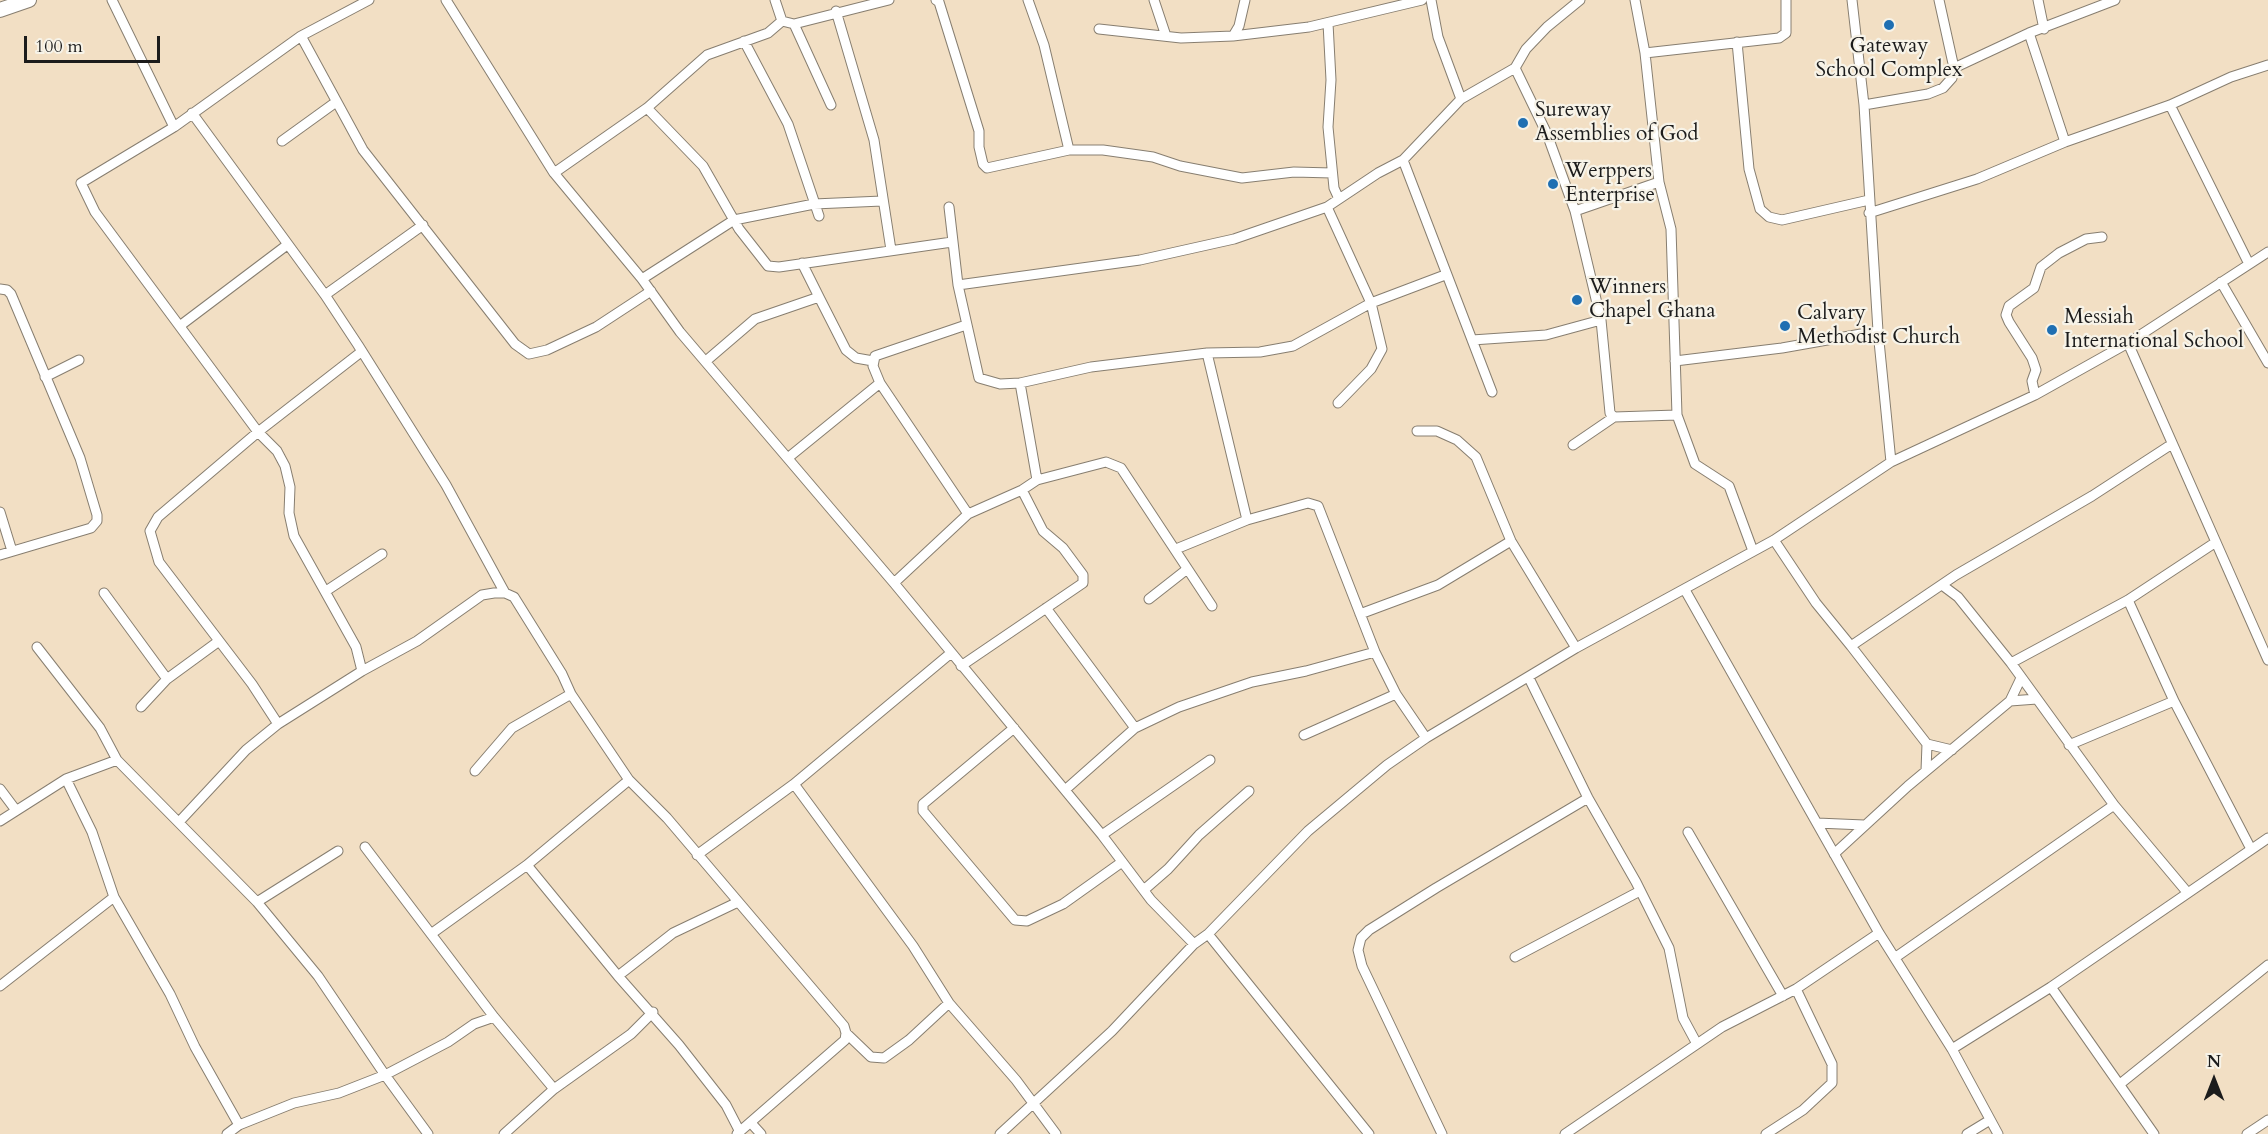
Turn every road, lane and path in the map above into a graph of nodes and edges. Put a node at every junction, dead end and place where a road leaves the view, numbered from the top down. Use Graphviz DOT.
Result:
graph roads {
  1 [pos="28,0"];
  2 [pos="369,0"];
  3 [pos="446,0"];
  4 [pos="775,0"];
  5 [pos="888,0"];
  6 [pos="936,0"];
  7 [pos="1028,0"];
  8 [pos="1154,0"];
  9 [pos="1245,0"];
  10 [pos="1422,0"];
  11 [pos="1431,0"];
  12 [pos="1580,0"];
  13 [pos="1635,0"];
  14 [pos="1786,0"];
  15 [pos="1852,0"];
  16 [pos="1939,0"];
  17 [pos="2038,0"];
  18 [pos="2115,0"];
  19 [pos="114,5"];
  20 [pos="0,10"];
  21 [pos="836,11"];
  22 [pos="782,21"];
  23 [pos="1328,23"];
  24 [pos="794,24"];
  25 [pos="1099,29"];
  26 [pos="2044,29"];
  27 [pos="2029,33"];
  28 [pos="301,36"];
  29 [pos="1166,36"];
  30 [pos="1233,36"];
  31 [pos="744,41"];
  32 [pos="1737,42"];
  33 [pos="1645,53"];
  34 [pos="2268,65"];
  35 [pos="1515,68"];
  36 [pos="1954,68"];
  37 [pos="1461,99"];
  38 [pos="336,102"];
  39 [pos="831,105"];
  40 [pos="1864,105"];
  41 [pos="2170,105"];
  42 [pos="647,108"];
  43 [pos="192,113"];
  44 [pos="174,127"];
  45 [pos="282,141"];
  46 [pos="2065,142"];
  47 [pos="1069,150"];
  48 [pos="1403,160"];
  49 [pos="554,173"];
  50 [pos="1332,173"];
  51 [pos="1659,182"];
  52 [pos="1339,199"];
  53 [pos="1869,200"];
  54 [pos="882,201"];
  55 [pos="814,204"];
  56 [pos="950,207"];
  57 [pos="1327,207"];
  58 [pos="1575,211"];
  59 [pos="1869,213"];
  60 [pos="819,216"];
  61 [pos="734,220"];
  62 [pos="423,225"];
  63 [pos="2102,237"];
  64 [pos="952,242"];
  65 [pos="287,245"];
  66 [pos="891,250"];
  67 [pos="2268,252"];
  68 [pos="802,263"];
  69 [pos="2249,264"];
  70 [pos="1445,275"];
  71 [pos="642,279"];
  72 [pos="2221,282"];
  73 [pos="958,285"];
  74 [pos="0,289"];
  75 [pos="651,291"];
  76 [pos="325,295"];
  77 [pos="819,297"];
  78 [pos="1371,303"];
  79 [pos="1601,320"];
  80 [pos="181,324"];
  81 [pos="966,324"];
  82 [pos="1878,331"];
  83 [pos="1472,340"];
  84 [pos="2127,343"];
  85 [pos="361,352"];
  86 [pos="1207,352"];
  87 [pos="79,360"];
  88 [pos="706,361"];
  89 [pos="1675,361"];
  90 [pos="873,362"];
  91 [pos="2268,363"];
  92 [pos="45,377"];
  93 [pos="880,383"];
  94 [pos="1020,383"];
  95 [pos="1492,392"];
  96 [pos="2035,395"];
  97 [pos="1338,403"];
  98 [pos="1677,415"];
  99 [pos="1614,417"];
  100 [pos="1417,431"];
  101 [pos="258,432"];
  102 [pos="2172,444"];
  103 [pos="1573,445"];
  104 [pos="789,458"];
  105 [pos="1891,462"];
  106 [pos="1037,480"];
  107 [pos="1022,490"];
  108 [pos="0,512"];
  109 [pos="968,514"];
  110 [pos="1247,520"];
  111 [pos="1774,540"];
  112 [pos="1511,541"];
  113 [pos="2216,542"];
  114 [pos="1176,549"];
  115 [pos="12,551"];
  116 [pos="1753,551"];
  117 [pos="382,554"];
  118 [pos="0,555"];
  119 [pos="1186,570"];
  120 [pos="1956,575"];
  121 [pos="894,583"];
  122 [pos="1942,585"];
  123 [pos="1685,590"];
  124 [pos="326,591"];
  125 [pos="104,593"];
  126 [pos="505,593"];
  127 [pos="1958,597"];
  128 [pos="1149,599"];
  129 [pos="2128,600"];
  130 [pos="1212,606"];
  131 [pos="1046,608"];
  132 [pos="1360,614"];
  133 [pos="219,641"];
  134 [pos="1851,646"];
  135 [pos="36,647"];
  136 [pos="1576,648"];
  137 [pos="1375,652"];
  138 [pos="951,653"];
  139 [pos="2268,660"];
  140 [pos="2012,663"];
  141 [pos="961,666"];
  142 [pos="362,671"];
  143 [pos="1529,678"];
  144 [pos="2021,678"];
  145 [pos="167,679"];
  146 [pos="571,694"];
  147 [pos="1396,694"];
  148 [pos="2037,699"];
  149 [pos="2010,701"];
  150 [pos="2174,701"];
  151 [pos="141,707"];
  152 [pos="278,724"];
  153 [pos="1014,728"];
  154 [pos="1136,728"];
  155 [pos="1304,735"];
  156 [pos="1426,738"];
  157 [pos="1927,744"];
  158 [pos="2069,745"];
  159 [pos="1952,750"];
  160 [pos="117,760"];
  161 [pos="1210,760"];
  162 [pos="475,771"];
  163 [pos="1926,771"];
  164 [pos="66,779"];
  165 [pos="629,780"];
  166 [pos="794,784"];
  167 [pos="0,789"];
  168 [pos="1065,790"];
  169 [pos="1249,791"];
  170 [pos="1588,798"];
  171 [pos="2114,805"];
  172 [pos="15,809"];
  173 [pos="0,821"];
  174 [pos="179,822"];
  175 [pos="1817,823"];
  176 [pos="1864,825"];
  177 [pos="1688,832"];
  178 [pos="1102,835"];
  179 [pos="2268,838"];
  180 [pos="365,847"];
  181 [pos="2251,849"];
  182 [pos="338,851"];
  183 [pos="1834,854"];
  184 [pos="697,855"];
  185 [pos="1122,862"];
  186 [pos="527,865"];
  187 [pos="1145,888"];
  188 [pos="1640,891"];
  189 [pos="2187,892"];
  190 [pos="114,897"];
  191 [pos="257,902"];
  192 [pos="738,902"];
  193 [pos="1879,933"];
  194 [pos="431,934"];
  195 [pos="1208,934"];
  196 [pos="1194,944"];
  197 [pos="1515,957"];
  198 [pos="1896,957"];
  199 [pos="2268,965"];
  200 [pos="618,976"];
  201 [pos="0,986"];
  202 [pos="2051,987"];
  203 [pos="1797,989"];
  204 [pos="1783,996"];
  205 [pos="949,1002"];
  206 [pos="653,1012"];
  207 [pos="494,1017"];
  208 [pos="846,1033"];
  209 [pos="1696,1044"];
  210 [pos="1952,1049"];
  211 [pos="385,1076"];
  212 [pos="2120,1084"];
  213 [pos="554,1089"];
  214 [pos="1034,1104"];
  215 [pos="1990,1120"];
  216 [pos="2268,1120"];
  217 [pos="751,1123"];
  218 [pos="239,1125"];
  219 [pos="739,1133"];
  220 [pos="227,1134"];
  221 [pos="428,1134"];
  222 [pos="504,1134"];
  223 [pos="761,1134"];
  224 [pos="1000,1134"];
  225 [pos="1056,1134"];
  226 [pos="1369,1134"];
  227 [pos="1442,1134"];
  228 [pos="1566,1134"];
  229 [pos="1766,1134"];
  230 [pos="1967,1134"];
  231 [pos="1998,1134"];
  232 [pos="2154,1134"];
  233 [pos="2247,1134"];
  1 -- 20 [label="highway"];
  2 -- 28 [label="street"];
  3 -- 49 [label="street"];
  4 -- 22 [label="street"];
  5 -- 21 [label="street"];
  6 -- 47 [label="street"];
  7 -- 47 [label="street"];
  8 -- 29 [label="street"];
  9 -- 30 [label="street"];
  10 -- 23 [label="street"];
  11 -- 37 [label="street"];
  12 -- 35 [label="street"];
  13 -- 33 [label="street"];
  14 -- 32 [label="street"];
  15 -- 40 [label="street"];
  16 -- 36 [label="street"];
  17 -- 26 [label="street"];
  18 -- 26 [label="street"];
  19 -- 44 [label="street"];
  21 -- 24 [label="street"];
  21 -- 54 [label="street"];
  22 -- 24 [label="street"];
  22 -- 31 [label="street"];
  23 -- 30 [label="street"];
  23 -- 50 [label="street"];
  24 -- 39 [label="street"];
  25 -- 29 [label="street"];
  26 -- 27 [label="street"];
  27 -- 36 [label="street"];
  27 -- 46 [label="street"];
  28 -- 38 [label="street"];
  28 -- 43 [label="street"];
  29 -- 30 [label="street"];
  31 -- 42 [label="street"];
  31 -- 55 [label="street"];
  32 -- 33 [label="street"];
  32 -- 53 [label="street"];
  33 -- 51 [label="street"];
  34 -- 41 [label="street"];
  35 -- 37 [label="street"];
  35 -- 58 [label="street"];
  36 -- 40 [label="street"];
  37 -- 48 [label="street"];
  38 -- 45 [label="street"];
  38 -- 62 [label="street"];
  40 -- 53 [label="street"];
  41 -- 46 [label="street"];
  41 -- 69 [label="street"];
  42 -- 49 [label="street"];
  42 -- 61 [label="street"];
  43 -- 44 [label="street"];
  43 -- 65 [label="street"];
  44 -- 80 [label="street"];
  46 -- 59 [label="street"];
  47 -- 50 [label="street"];
  48 -- 52 [label="street"];
  48 -- 70 [label="street"];
  49 -- 71 [label="street"];
  50 -- 52 [label="street"];
  51 -- 58 [label="street"];
  51 -- 89 [label="street"];
  52 -- 57 [label="street"];
  53 -- 59 [label="street"];
  54 -- 55 [label="street"];
  54 -- 66 [label="street"];
  55 -- 60 [label="street"];
  55 -- 61 [label="street"];
  56 -- 64 [label="street"];
  57 -- 73 [label="street"];
  57 -- 78 [label="street"];
  58 -- 79 [label="street"];
  59 -- 82 [label="street"];
  61 -- 68 [label="street"];
  61 -- 71 [label="street"];
  62 -- 75 [label="street"];
  62 -- 76 [label="street"];
  63 -- 96 [label="street"];
  64 -- 66 [label="street"];
  64 -- 73 [label="street"];
  65 -- 76 [label="street"];
  65 -- 80 [label="street"];
  66 -- 68 [label="street"];
  67 -- 69 [label="street"];
  68 -- 77 [label="street"];
  69 -- 72 [label="street"];
  70 -- 78 [label="street"];
  70 -- 83 [label="street"];
  71 -- 75 [label="street"];
  72 -- 84 [label="street"];
  72 -- 91 [label="street"];
  73 -- 81 [label="street"];
  74 -- 92 [label="street"];
  75 -- 88 [label="street"];
  76 -- 85 [label="street"];
  77 -- 88 [label="street"];
  77 -- 90 [label="street"];
  78 -- 86 [label="street"];
  78 -- 97 [label="street"];
  79 -- 83 [label="street"];
  79 -- 99 [label="street"];
  80 -- 101 [label="street"];
  81 -- 90 [label="street"];
  81 -- 94 [label="street"];
  82 -- 89 [label="street"];
  82 -- 105 [label="street"];
  83 -- 95 [label="street"];
  84 -- 96 [label="street"];
  84 -- 102 [label="street"];
  85 -- 101 [label="street"];
  85 -- 126 [label="street"];
  86 -- 94 [label="street"];
  86 -- 110 [label="street"];
  87 -- 92 [label="street"];
  88 -- 104 [label="street"];
  89 -- 98 [label="street"];
  90 -- 93 [label="street"];
  92 -- 115 [label="street"];
  93 -- 104 [label="street"];
  93 -- 109 [label="street"];
  94 -- 106 [label="street"];
  96 -- 105 [label="street"];
  98 -- 99 [label="street"];
  98 -- 116 [label="street"];
  99 -- 103 [label="street"];
  100 -- 112 [label="street"];
  101 -- 124 [label="street"];
  101 -- 133 [label="street"];
  102 -- 113 [label="street"];
  102 -- 120 [label="street"];
  104 -- 121 [label="street"];
  105 -- 111 [label="street"];
  106 -- 107 [label="street"];
  106 -- 114 [label="street"];
  107 -- 109 [label="street"];
  107 -- 131 [label="street"];
  108 -- 115 [label="street"];
  109 -- 121 [label="street"];
  110 -- 114 [label="street"];
  110 -- 132 [label="street"];
  111 -- 116 [label="street"];
  111 -- 134 [label="street"];
  112 -- 132 [label="street"];
  112 -- 136 [label="street"];
  113 -- 129 [label="street"];
  113 -- 139 [label="street"];
  114 -- 119 [label="street"];
  115 -- 118 [label="street"];
  116 -- 123 [label="street"];
  117 -- 124 [label="street"];
  119 -- 128 [label="street"];
  119 -- 130 [label="street"];
  120 -- 122 [label="street"];
  120 -- 127 [label="street"];
  121 -- 138 [label="street"];
  122 -- 127 [label="street"];
  122 -- 134 [label="street"];
  123 -- 136 [label="street"];
  123 -- 175 [label="street"];
  124 -- 142 [label="street"];
  125 -- 145 [label="street"];
  126 -- 142 [label="street"];
  126 -- 146 [label="street"];
  127 -- 140 [label="street"];
  129 -- 140 [label="street"];
  129 -- 150 [label="street"];
  131 -- 141 [label="street"];
  131 -- 154 [label="street"];
  132 -- 137 [label="street"];
  133 -- 145 [label="street"];
  133 -- 152 [label="street"];
  134 -- 157 [label="street"];
  135 -- 160 [label="street"];
  136 -- 143 [label="street"];
  137 -- 147 [label="street"];
  137 -- 154 [label="street"];
  138 -- 141 [label="street"];
  138 -- 166 [label="street"];
  140 -- 144 [label="street"];
  141 -- 153 [label="street"];
  142 -- 152 [label="street"];
  143 -- 156 [label="street"];
  143 -- 170 [label="street"];
  144 -- 148 [label="street"];
  144 -- 149 [label="street"];
  145 -- 151 [label="street"];
  146 -- 162 [label="street"];
  146 -- 165 [label="street"];
  147 -- 155 [label="street"];
  147 -- 156 [label="street"];
  148 -- 149 [label="street"];
  148 -- 158 [label="street"];
  149 -- 159 [label="street"];
  150 -- 158 [label="street"];
  150 -- 181 [label="street"];
  152 -- 174 [label="street"];
  153 -- 168 [label="street"];
  153 -- 185 [label="street"];
  154 -- 168 [label="street"];
  156 -- 195 [label="street"];
  157 -- 159 [label="street"];
  157 -- 163 [label="street"];
  158 -- 171 [label="street"];
  159 -- 163 [label="street"];
  160 -- 164 [label="street"];
  160 -- 174 [label="street"];
  161 -- 178 [label="street"];
  163 -- 176 [label="street"];
  164 -- 172 [label="street"];
  164 -- 190 [label="street"];
  165 -- 184 [label="street"];
  165 -- 186 [label="street"];
  166 -- 184 [label="street"];
  166 -- 205 [label="street"];
  167 -- 172 [label="street"];
  168 -- 178 [label="street"];
  169 -- 187 [label="street"];
  170 -- 188 [label="street"];
  170 -- 227 [label="street"];
  171 -- 189 [label="street"];
  171 -- 198 [label="street"];
  172 -- 173 [label="street"];
  174 -- 191 [label="street"];
  175 -- 176 [label="street"];
  175 -- 183 [label="street"];
  176 -- 183 [label="street"];
  177 -- 204 [label="street"];
  178 -- 185 [label="street"];
  179 -- 181 [label="street"];
  180 -- 194 [label="street"];
  181 -- 189 [label="street"];
  182 -- 191 [label="street"];
  183 -- 193 [label="street"];
  184 -- 192 [label="street"];
  185 -- 187 [label="street"];
  186 -- 194 [label="street"];
  186 -- 200 [label="street"];
  187 -- 196 [label="street"];
  188 -- 197 [label="street"];
  188 -- 209 [label="street"];
  189 -- 202 [label="street"];
  190 -- 201 [label="street"];
  190 -- 218 [label="street"];
  191 -- 211 [label="street"];
  192 -- 200 [label="street"];
  192 -- 208 [label="street"];
  193 -- 198 [label="street"];
  193 -- 203 [label="street"];
  194 -- 207 [label="street"];
  195 -- 196 [label="street"];
  195 -- 226 [label="street"];
  196 -- 214 [label="street"];
  198 -- 210 [label="street"];
  199 -- 212 [label="street"];
  200 -- 206 [label="street"];
  202 -- 210 [label="street"];
  202 -- 212 [label="street"];
  203 -- 204 [label="street"];
  203 -- 229 [label="street"];
  204 -- 209 [label="street"];
  205 -- 208 [label="street"];
  205 -- 214 [label="street"];
  206 -- 213 [label="street"];
  206 -- 219 [label="street"];
  207 -- 211 [label="street"];
  207 -- 213 [label="street"];
  208 -- 217 [label="street"];
  209 -- 228 [label="street"];
  210 -- 215 [label="street"];
  211 -- 218 [label="street"];
  211 -- 221 [label="street"];
  212 -- 232 [label="street"];
  213 -- 222 [label="street"];
  214 -- 224 [label="street"];
  214 -- 225 [label="street"];
  215 -- 230 [label="street"];
  215 -- 231 [label="street"];
  216 -- 233 [label="street"];
  217 -- 219 [label="street"];
  217 -- 223 [label="street"];
  218 -- 220 [label="street"];
}
